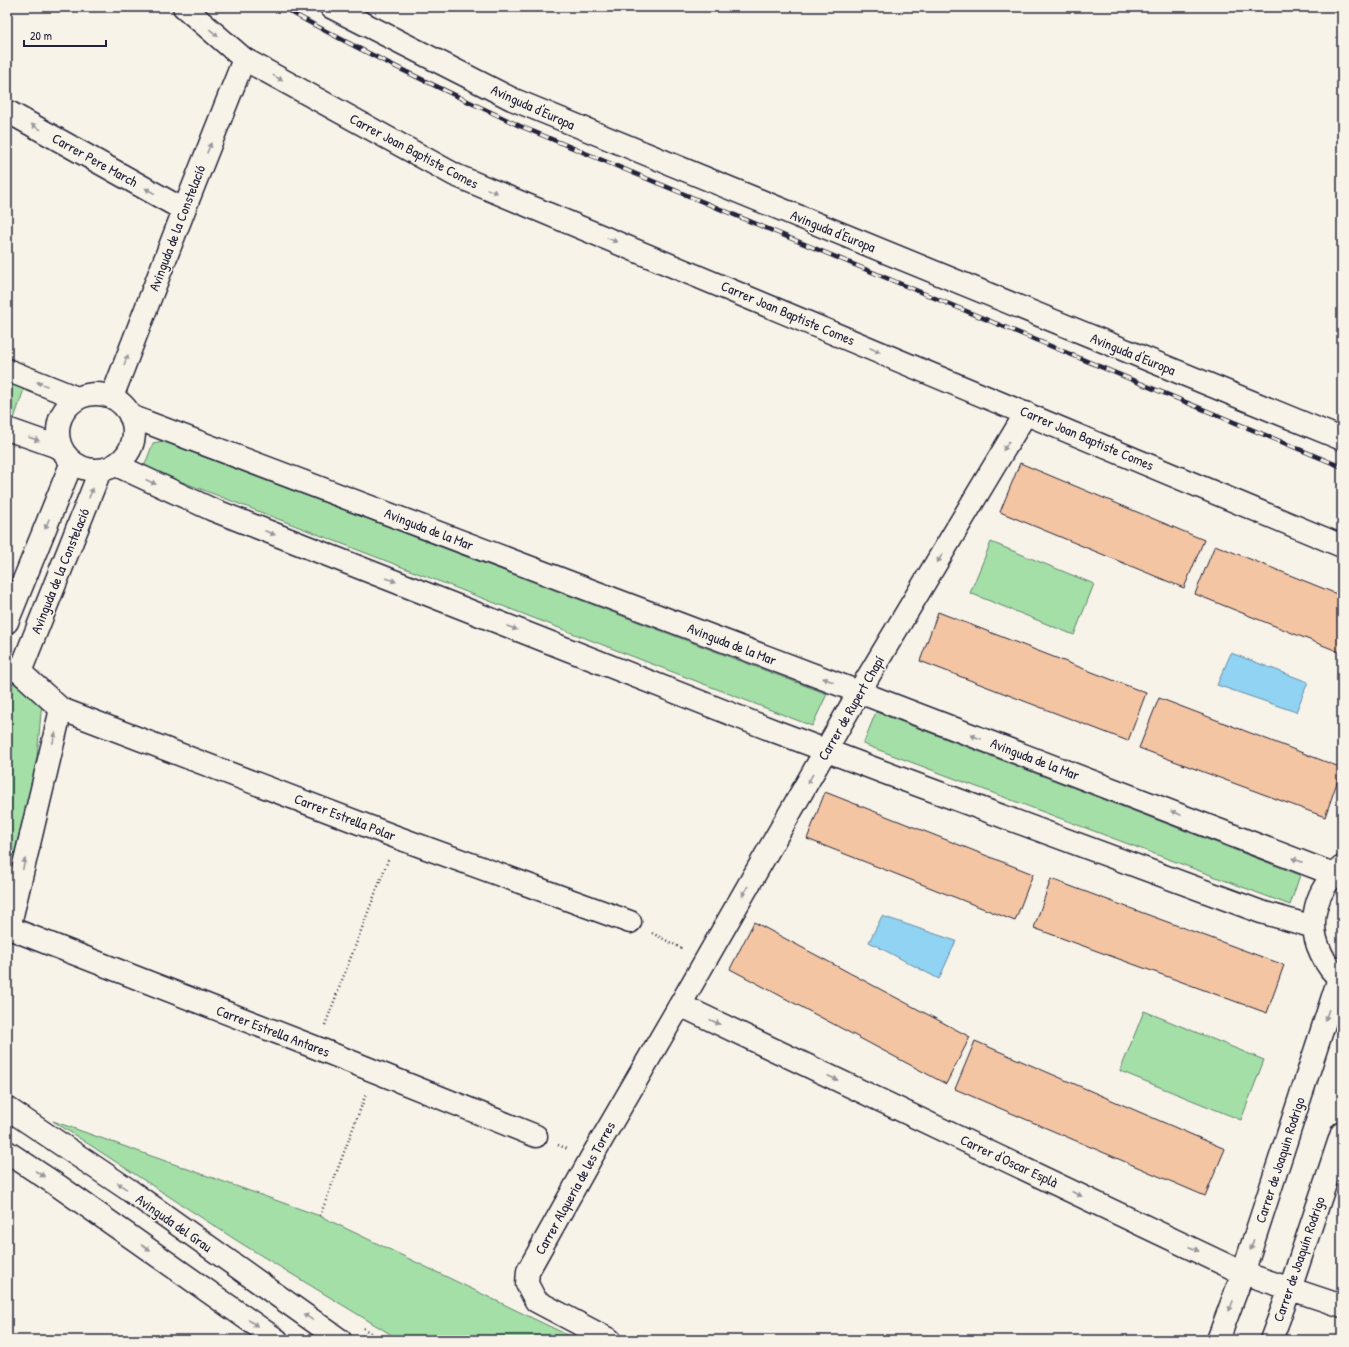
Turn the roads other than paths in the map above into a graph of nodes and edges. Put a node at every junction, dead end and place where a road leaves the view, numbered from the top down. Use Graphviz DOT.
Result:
graph roads {
  1 [pos="184,7"];
  2 [pos="331,7"];
  3 [pos="244,59"];
  4 [pos="7,111"];
  5 [pos="184,210"];
  6 [pos="7,370"];
  7 [pos="112,397"];
  8 [pos="77,398"];
  9 [pos="1026,413"];
  10 [pos="130,416"];
  11 [pos="7,429"];
  12 [pos="1342,439"];
  13 [pos="66,455"];
  14 [pos="108,468"];
  15 [pos="1342,546"];
  16 [pos="7,622"];
  17 [pos="13,670"];
  18 [pos="859,692"];
  19 [pos="61,709"];
  20 [pos="826,750"];
  21 [pos="1338,871"];
  22 [pos="630,922"];
  23 [pos="8,927"];
  24 [pos="1314,927"];
  25 [pos="1340,979"];
  26 [pos="680,1005"];
  27 [pos="7,1108"];
  28 [pos="1342,1133"];
  29 [pos="536,1136"];
  30 [pos="7,1152"];
  31 [pos="1243,1273"];
  32 [pos="1290,1290"];
  33 [pos="1342,1306"];
  34 [pos="277,1340"];
  35 [pos="340,1340"];
  36 [pos="610,1340"];
  37 [pos="1218,1340"];
  38 [pos="1271,1340"];
  1 -- 3 [label="street, Carrer Joan Baptiste Comes, one-way"];
  2 -- 12 [label="street, Avinguda d'Europa"];
  5 -- 3 [label="street, Avinguda de la Constelació, one-way"];
  3 -- 9 [label="street, Carrer Joan Baptiste Comes, one-way"];
  5 -- 4 [label="street, Carrer Pere March, one-way"];
  7 -- 5 [label="street, Avinguda de la Constelació, one-way"];
  8 -- 6 [label="street, one-way"];
  7 -- 8 [label="street"];
  7 -- 10 [label="street"];
  8 -- 13 [label="street"];
  9 -- 15 [label="street, Carrer Joan Baptiste Comes"];
  9 -- 18 [label="street, Carrer de Rupert Chapí, one-way"];
  10 -- 14 [label="street"];
  18 -- 10 [label="street, Avinguda de la Mar, one-way"];
  11 -- 13 [label="street, one-way"];
  13 -- 14 [label="street"];
  13 -- 16 [label="street, one-way"];
  17 -- 14 [label="street, Avinguda de la Constelació, one-way"];
  14 -- 20 [label="street, one-way"];
  17 -- 19 [label="street, Carrer Estrella Polar"];
  18 -- 20 [label="street, Carrer de Rupert Chapí"];
  21 -- 18 [label="street, Avinguda de la Mar, one-way"];
  19 -- 22 [label="street, Carrer Estrella Polar"];
  23 -- 19 [label="street, one-way"];
  20 -- 24 [label="street"];
  20 -- 26 [label="street, Carrer de Rupert Chapí, one-way"];
  21 -- 24 [label="street"];
  23 -- 29 [label="street, Carrer Estrella Antares"];
  24 -- 25 [label="street"];
  25 -- 31 [label="street, Carrer de Joaquin Rodrigo, one-way"];
  26 -- 31 [label="street, Carrer d'Oscar Esplà, one-way"];
  26 -- 36 [label="street, Carrer Alqueria de les Torres"];
  35 -- 27 [label="street, Avinguda del Grau, one-way"];
  28 -- 32 [label="street, Carrer de Joaquín Rodrigo"];
  30 -- 34 [label="street, one-way"];
  31 -- 32 [label="street, Carrer d'Oscar Esplà"];
  31 -- 37 [label="street, Carrer de Joaquin Rodrigo, one-way"];
  32 -- 33 [label="street, Carrer d'Oscar Esplà"];
  32 -- 38 [label="street, Carrer de Joaquín Rodrigo"];
}
